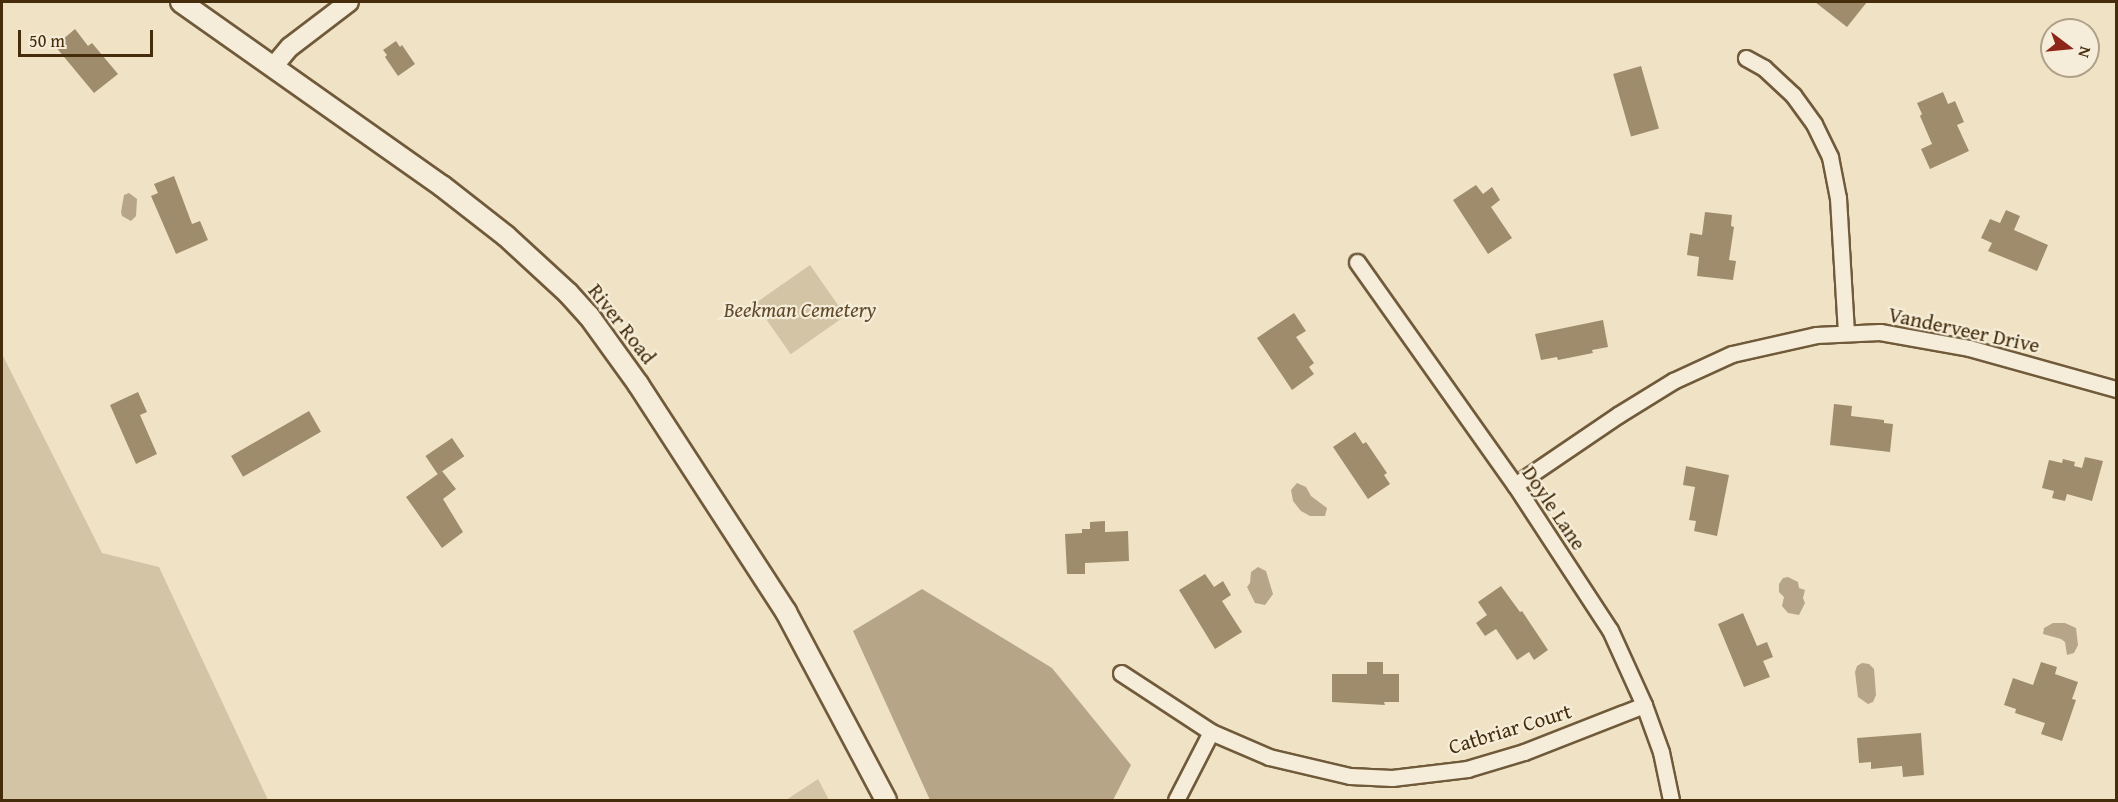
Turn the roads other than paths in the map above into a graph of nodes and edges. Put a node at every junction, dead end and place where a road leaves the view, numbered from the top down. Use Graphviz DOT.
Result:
graph roads {
  1 [pos="181,2"];
  2 [pos="349,2"];
  3 [pos="1746,58"];
  4 [pos="273,66"];
  5 [pos="1356,262"];
  6 [pos="1846,332"];
  7 [pos="2116,389"];
  8 [pos="1515,485"];
  9 [pos="1121,673"];
  10 [pos="1644,705"];
  11 [pos="1211,732"];
  12 [pos="886,801"];
  13 [pos="1176,801"];
  14 [pos="1671,801"];
  1 -- 4 [label="main road, River Road"];
  2 -- 4 [label="street"];
  3 -- 6 [label="street"];
  4 -- 12 [label="main road, River Road"];
  5 -- 8 [label="street, Doyle Lane"];
  6 -- 7 [label="street, Vanderveer Drive"];
  6 -- 8 [label="street, Vanderveer Drive"];
  8 -- 10 [label="street, Doyle Lane"];
  9 -- 11 [label="street, Catbriar Court"];
  10 -- 11 [label="street, Catbriar Court"];
  10 -- 14 [label="street, Doyle Lane"];
  11 -- 13 [label="street"];
}
